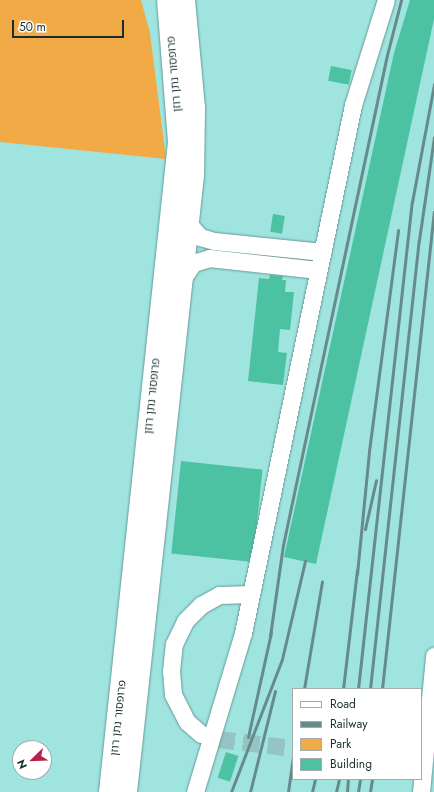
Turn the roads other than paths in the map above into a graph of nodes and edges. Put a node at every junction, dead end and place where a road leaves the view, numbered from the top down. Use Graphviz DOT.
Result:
graph roads {
  1 [pos="154,0"];
  2 [pos="386,0"];
  3 [pos="181,3"];
  4 [pos="177,106"];
  5 [pos="187,222"];
  6 [pos="322,252"];
  7 [pos="318,270"];
  8 [pos="181,281"];
  9 [pos="251,594"];
  10 [pos="434,656"];
  11 [pos="201,734"];
  12 [pos="422,764"];
  13 [pos="421,780"];
  14 [pos="110,792"];
  15 [pos="126,792"];
  16 [pos="195,792"];
  17 [pos="421,792"];
  1 -- 4 [label="street"];
  2 -- 6 [label="street"];
  3 -- 4 [label="street, פרופסור נתן רוזן"];
  3 -- 5 [label="street, פרופסור נתן רוזן"];
  4 -- 14 [label="street, פרופסור נתן רוזן"];
  5 -- 6 [label="street"];
  5 -- 8 [label="street, פרופסור נתן רוזן"];
  6 -- 7 [label="street"];
  7 -- 8 [label="street"];
  7 -- 9 [label="street"];
  8 -- 15 [label="street, פרופסור נתן רוזן"];
  9 -- 11 [label="street"];
  9 -- 16 [label="street"];
  10 -- 12 [label="street"];
  13 -- 17 [label="street"];
}
